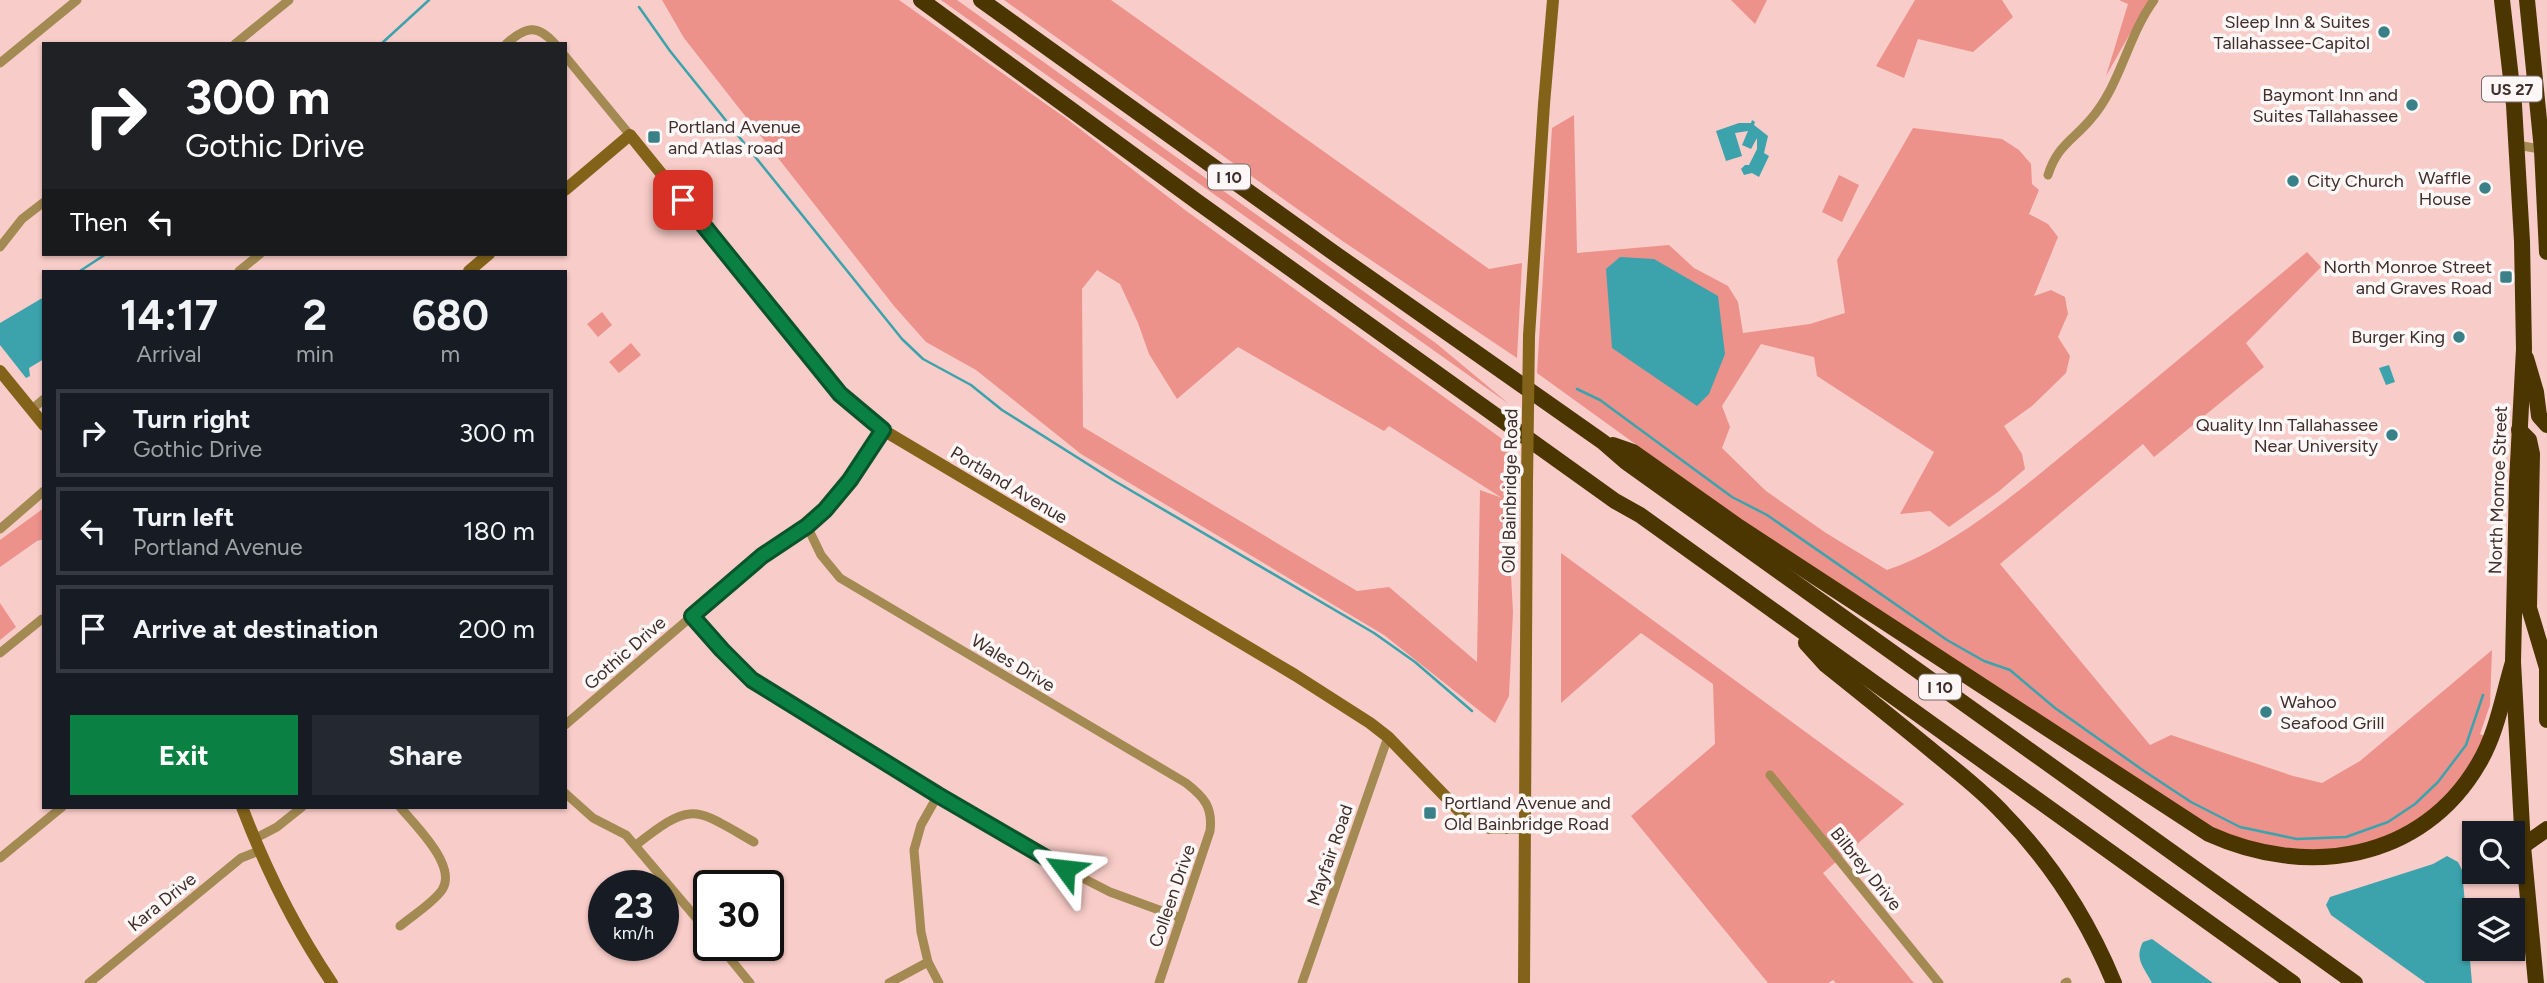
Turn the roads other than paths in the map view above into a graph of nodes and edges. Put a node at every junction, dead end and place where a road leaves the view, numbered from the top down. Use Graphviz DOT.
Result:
graph roads {
  1 [pos="77,0"];
  2 [pos="289,0"];
  3 [pos="921,0"];
  4 [pos="981,0"];
  5 [pos="1553,0"];
  6 [pos="2154,0"];
  7 [pos="2502,0"];
  8 [pos="2527,0"];
  9 [pos="238,42"];
  10 [pos="509,42"];
  11 [pos="553,42"];
  12 [pos="567,58"];
  13 [pos="0,64"];
  14 [pos="630,135"];
  15 [pos="2516,145"];
  16 [pos="2544,150"];
  17 [pos="2048,175"];
  18 [pos="567,188"];
  19 [pos="42,204"];
  20 [pos="0,247"];
  21 [pos="2547,252"];
  22 [pos="258,256"];
  23 [pos="487,256"];
  24 [pos="240,270"];
  25 [pos="470,270"];
  26 [pos="2524,349"];
  27 [pos="0,371"];
  28 [pos="42,401"];
  29 [pos="31,410"];
  30 [pos="42,423"];
  31 [pos="2547,425"];
  32 [pos="883,430"];
  33 [pos="2519,430"];
  34 [pos="1603,442"];
  35 [pos="42,493"];
  36 [pos="807,526"];
  37 [pos="0,529"];
  38 [pos="692,616"];
  39 [pos="42,619"];
  40 [pos="1786,620"];
  41 [pos="0,653"];
  42 [pos="2547,660"];
  43 [pos="2513,662"];
  44 [pos="2547,668"];
  45 [pos="2547,720"];
  46 [pos="567,723"];
  47 [pos="1388,737"];
  48 [pos="1770,775"];
  49 [pos="567,795"];
  50 [pos="938,795"];
  51 [pos="60,809"];
  52 [pos="243,809"];
  53 [pos="300,809"];
  54 [pos="402,809"];
  55 [pos="1212,818"];
  56 [pos="2523,821"];
  57 [pos="1525,828"];
  58 [pos="2547,829"];
  59 [pos="754,842"];
  60 [pos="257,845"];
  61 [pos="636,845"];
  62 [pos="2525,845"];
  63 [pos="2525,857"];
  64 [pos="0,858"];
  65 [pos="693,914"];
  66 [pos="1181,918"];
  67 [pos="400,926"];
  68 [pos="732,961"];
  69 [pos="928,962"];
  70 [pos="2536,982"];
  71 [pos="89,983"];
  72 [pos="332,983"];
  73 [pos="750,983"];
  74 [pos="889,983"];
  75 [pos="939,983"];
  76 [pos="1159,983"];
  77 [pos="1302,983"];
  78 [pos="1524,983"];
  79 [pos="1939,983"];
  80 [pos="2114,983"];
  81 [pos="2292,983"];
  82 [pos="2356,983"];
  1 -- 13 [label="street"];
  2 -- 9 [label="street"];
  3 -- 40 [label="highway, I 10"];
  4 -- 34 [label="highway, I 10"];
  5 -- 57 [label="street, Old Bainbridge Road, bridge"];
  6 -- 17 [label="street"];
  7 -- 15 [label="highway, North Monroe Street / US 27"];
  8 -- 16 [label="highway, US 27"];
  10 -- 11 [label="street"];
  12 -- 14 [label="street, Portland Avenue"];
  14 -- 18 [label="street"];
  14 -- 32 [label="street, Portland Avenue"];
  15 -- 16 [label="street"];
  15 -- 26 [label="highway, North Monroe Street / US 27"];
  16 -- 21 [label="highway, US 27"];
  19 -- 20 [label="street"];
  22 -- 24 [label="street"];
  23 -- 25 [label="street"];
  26 -- 31 [label="highway"];
  26 -- 33 [label="highway, North Monroe Street / US 27"];
  27 -- 29 [label="street"];
  28 -- 29 [label="street"];
  29 -- 30 [label="street"];
  32 -- 36 [label="street, Gothic Drive"];
  32 -- 47 [label="street, Portland Avenue"];
  33 -- 43 [label="highway, North Monroe Street / US 27"];
  33 -- 44 [label="highway"];
  34 -- 43 [label="highway"];
  34 -- 82 [label="highway, I 10"];
  35 -- 37 [label="street"];
  36 -- 38 [label="street, Gothic Drive"];
  36 -- 55 [label="street, Wales Drive"];
  38 -- 46 [label="street, Gothic Drive"];
  38 -- 50 [label="street"];
  39 -- 41 [label="street"];
  40 -- 80 [label="highway"];
  40 -- 81 [label="highway, I 10"];
  42 -- 44 [label="highway"];
  43 -- 56 [label="highway, North Monroe Street / US 27"];
  44 -- 45 [label="highway"];
  47 -- 57 [label="street, Portland Avenue"];
  47 -- 77 [label="street, Mayfair Road"];
  48 -- 79 [label="street, Bilbrey Drive"];
  49 -- 61 [label="street"];
  50 -- 66 [label="street"];
  50 -- 69 [label="street"];
  51 -- 64 [label="street"];
  52 -- 60 [label="street"];
  53 -- 60 [label="street, Kara Drive"];
  54 -- 67 [label="street"];
  55 -- 66 [label="street, Colleen Drive"];
  57 -- 78 [label="street, Old Bainbridge Road"];
  58 -- 62 [label="highway"];
  59 -- 61 [label="street"];
  60 -- 71 [label="street, Kara Drive"];
  60 -- 72 [label="street"];
  61 -- 65 [label="street"];
  63 -- 70 [label="highway, North Monroe Street / US 27"];
  66 -- 76 [label="street, Colleen Drive"];
  68 -- 73 [label="street"];
  69 -- 74 [label="street"];
  69 -- 75 [label="street"];
}
